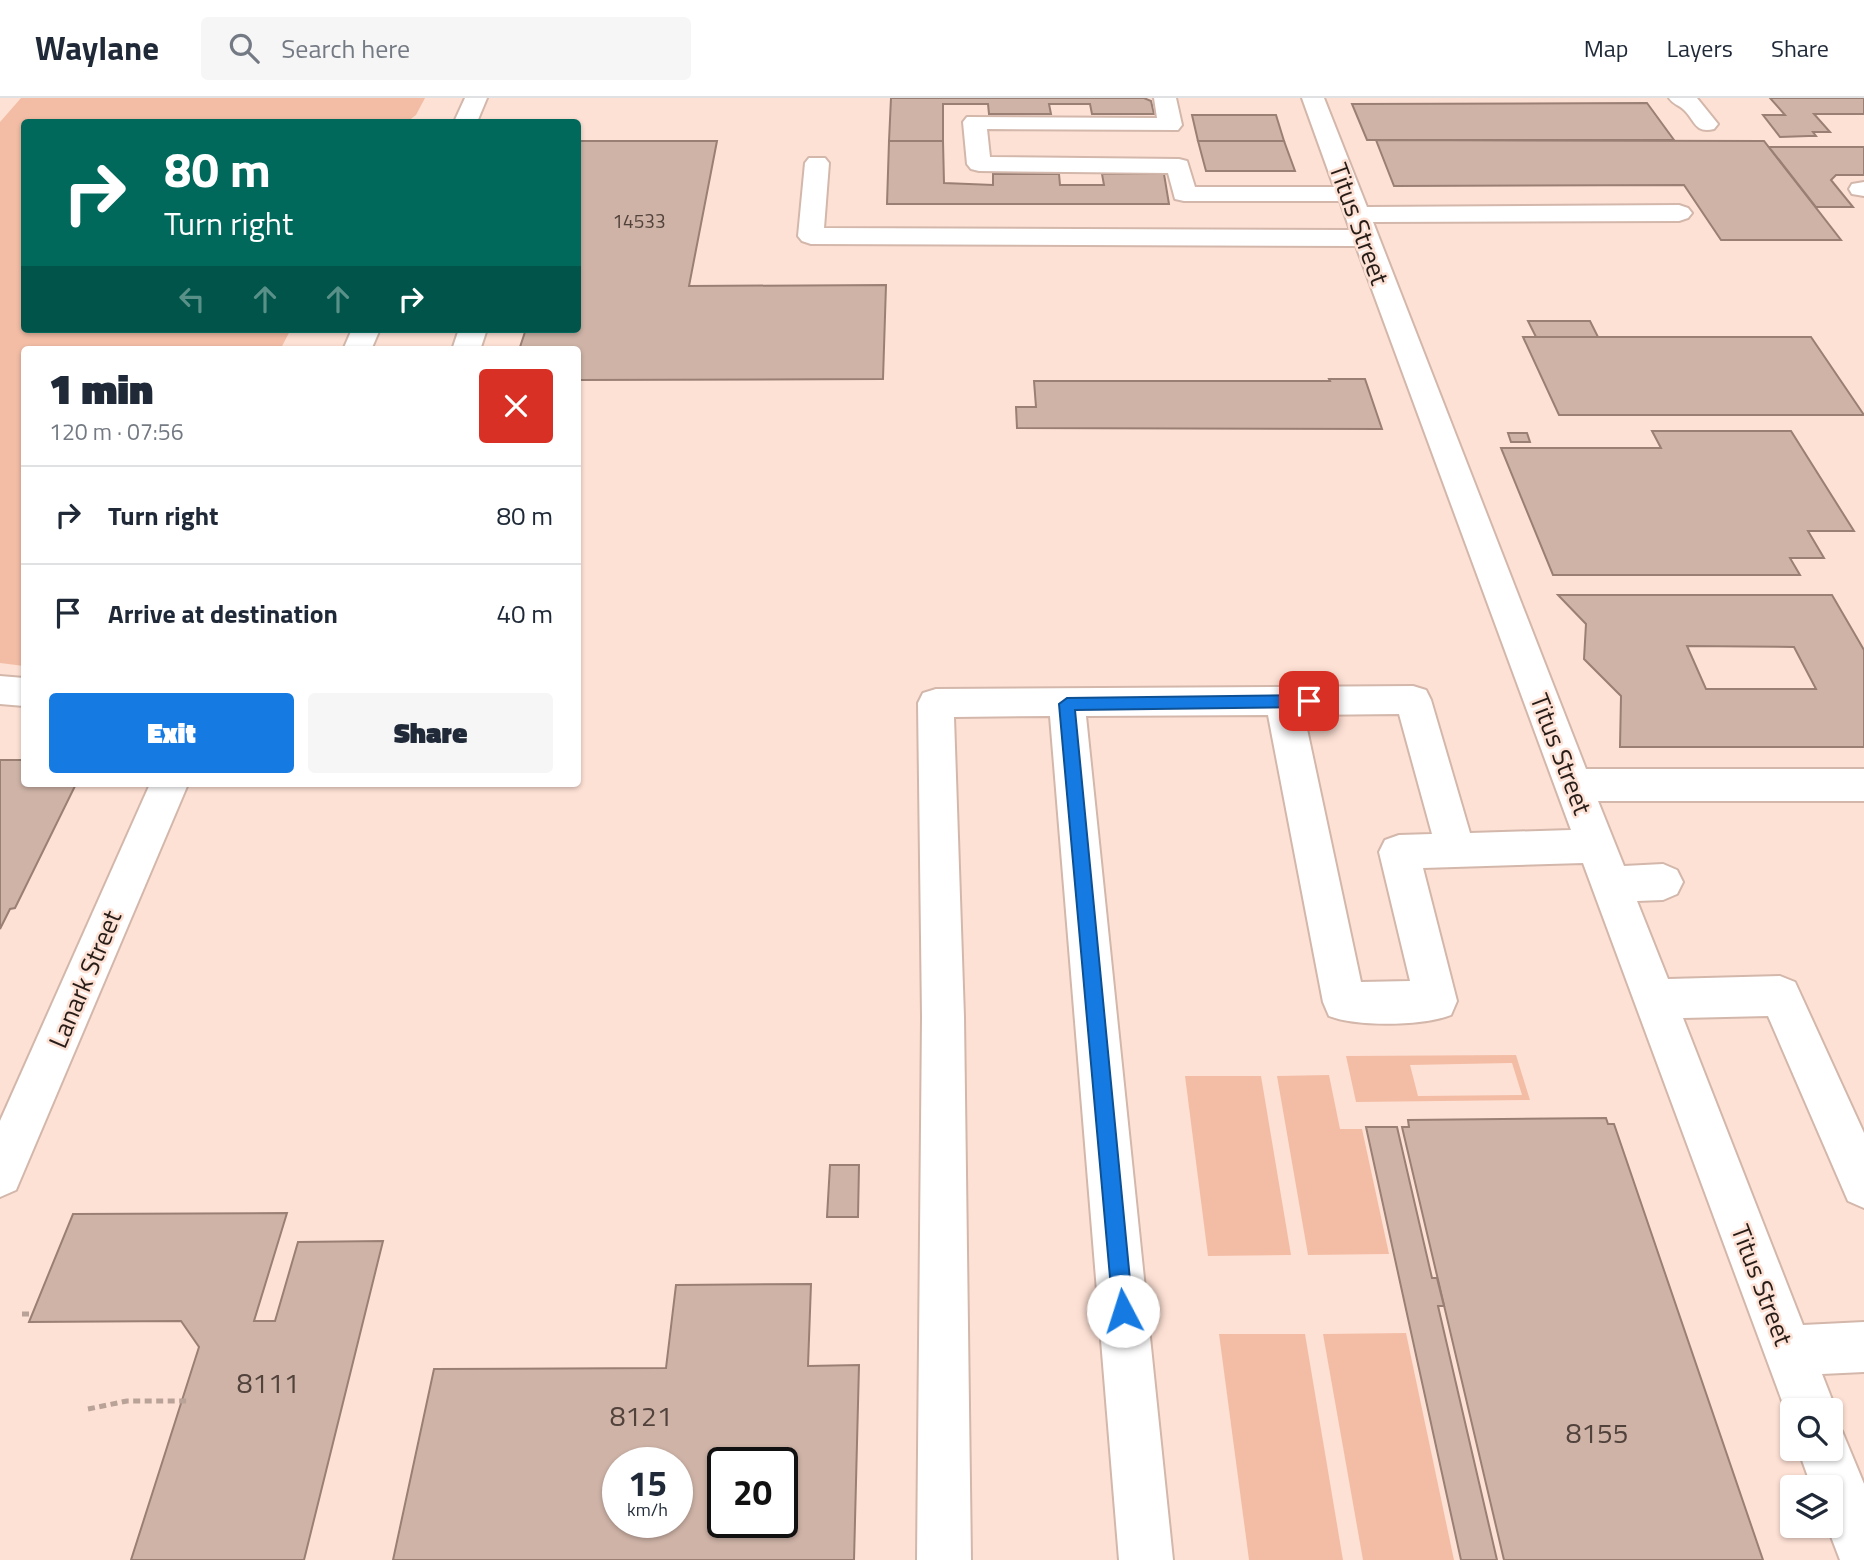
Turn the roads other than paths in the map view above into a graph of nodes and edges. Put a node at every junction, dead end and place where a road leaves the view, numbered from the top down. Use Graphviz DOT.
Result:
graph roads {
  1 [pos="476,98"];
  2 [pos="1165,98"];
  3 [pos="1313,98"];
  4 [pos="1680,98"];
  5 [pos="467,119"];
  6 [pos="1706,124"];
  7 [pos="1170,125"];
  8 [pos="817,163"];
  9 [pos="1179,166"];
  10 [pos="1679,214"];
  11 [pos="1356,216"];
  12 [pos="0,690"];
  13 [pos="21,692"];
  14 [pos="1283,701"];
  15 [pos="1067,704"];
  16 [pos="1574,785"];
  17 [pos="1864,785"];
  18 [pos="168,787"];
  19 [pos="1596,846"];
  20 [pos="1456,850"];
  21 [pos="1664,882"];
  22 [pos="1610,884"];
  23 [pos="1654,999"];
  24 [pos="0,1174"];
  25 [pos="1864,1185"];
  26 [pos="1864,1346"];
  27 [pos="1787,1351"];
  28 [pos="1805,1398"];
  29 [pos="1829,1461"];
  30 [pos="1864,1553"];
  31 [pos="944,1560"];
  32 [pos="1146,1560"];
  1 -- 5 [label="street"];
  2 -- 7 [label="street"];
  3 -- 11 [label="street, Titus Street"];
  4 -- 6 [label="street"];
  7 -- 9 [label="street"];
  7 -- 9 [label="street"];
  8 -- 11 [label="street"];
  9 -- 11 [label="street"];
  10 -- 11 [label="street"];
  11 -- 16 [label="street, Titus Street"];
  12 -- 13 [label="street"];
  14 -- 15 [label="street"];
  14 -- 20 [label="street"];
  14 -- 20 [label="street"];
  15 -- 31 [label="street"];
  15 -- 32 [label="street"];
  16 -- 17 [label="street"];
  16 -- 19 [label="street, Titus Street"];
  18 -- 24 [label="street, Lanark Street"];
  19 -- 20 [label="street"];
  19 -- 22 [label="street, Titus Street"];
  21 -- 22 [label="street"];
  22 -- 23 [label="street, Titus Street"];
  23 -- 25 [label="street"];
  23 -- 27 [label="street, Titus Street"];
  26 -- 27 [label="street"];
  27 -- 28 [label="street, Titus Street"];
  29 -- 30 [label="street"];
}
